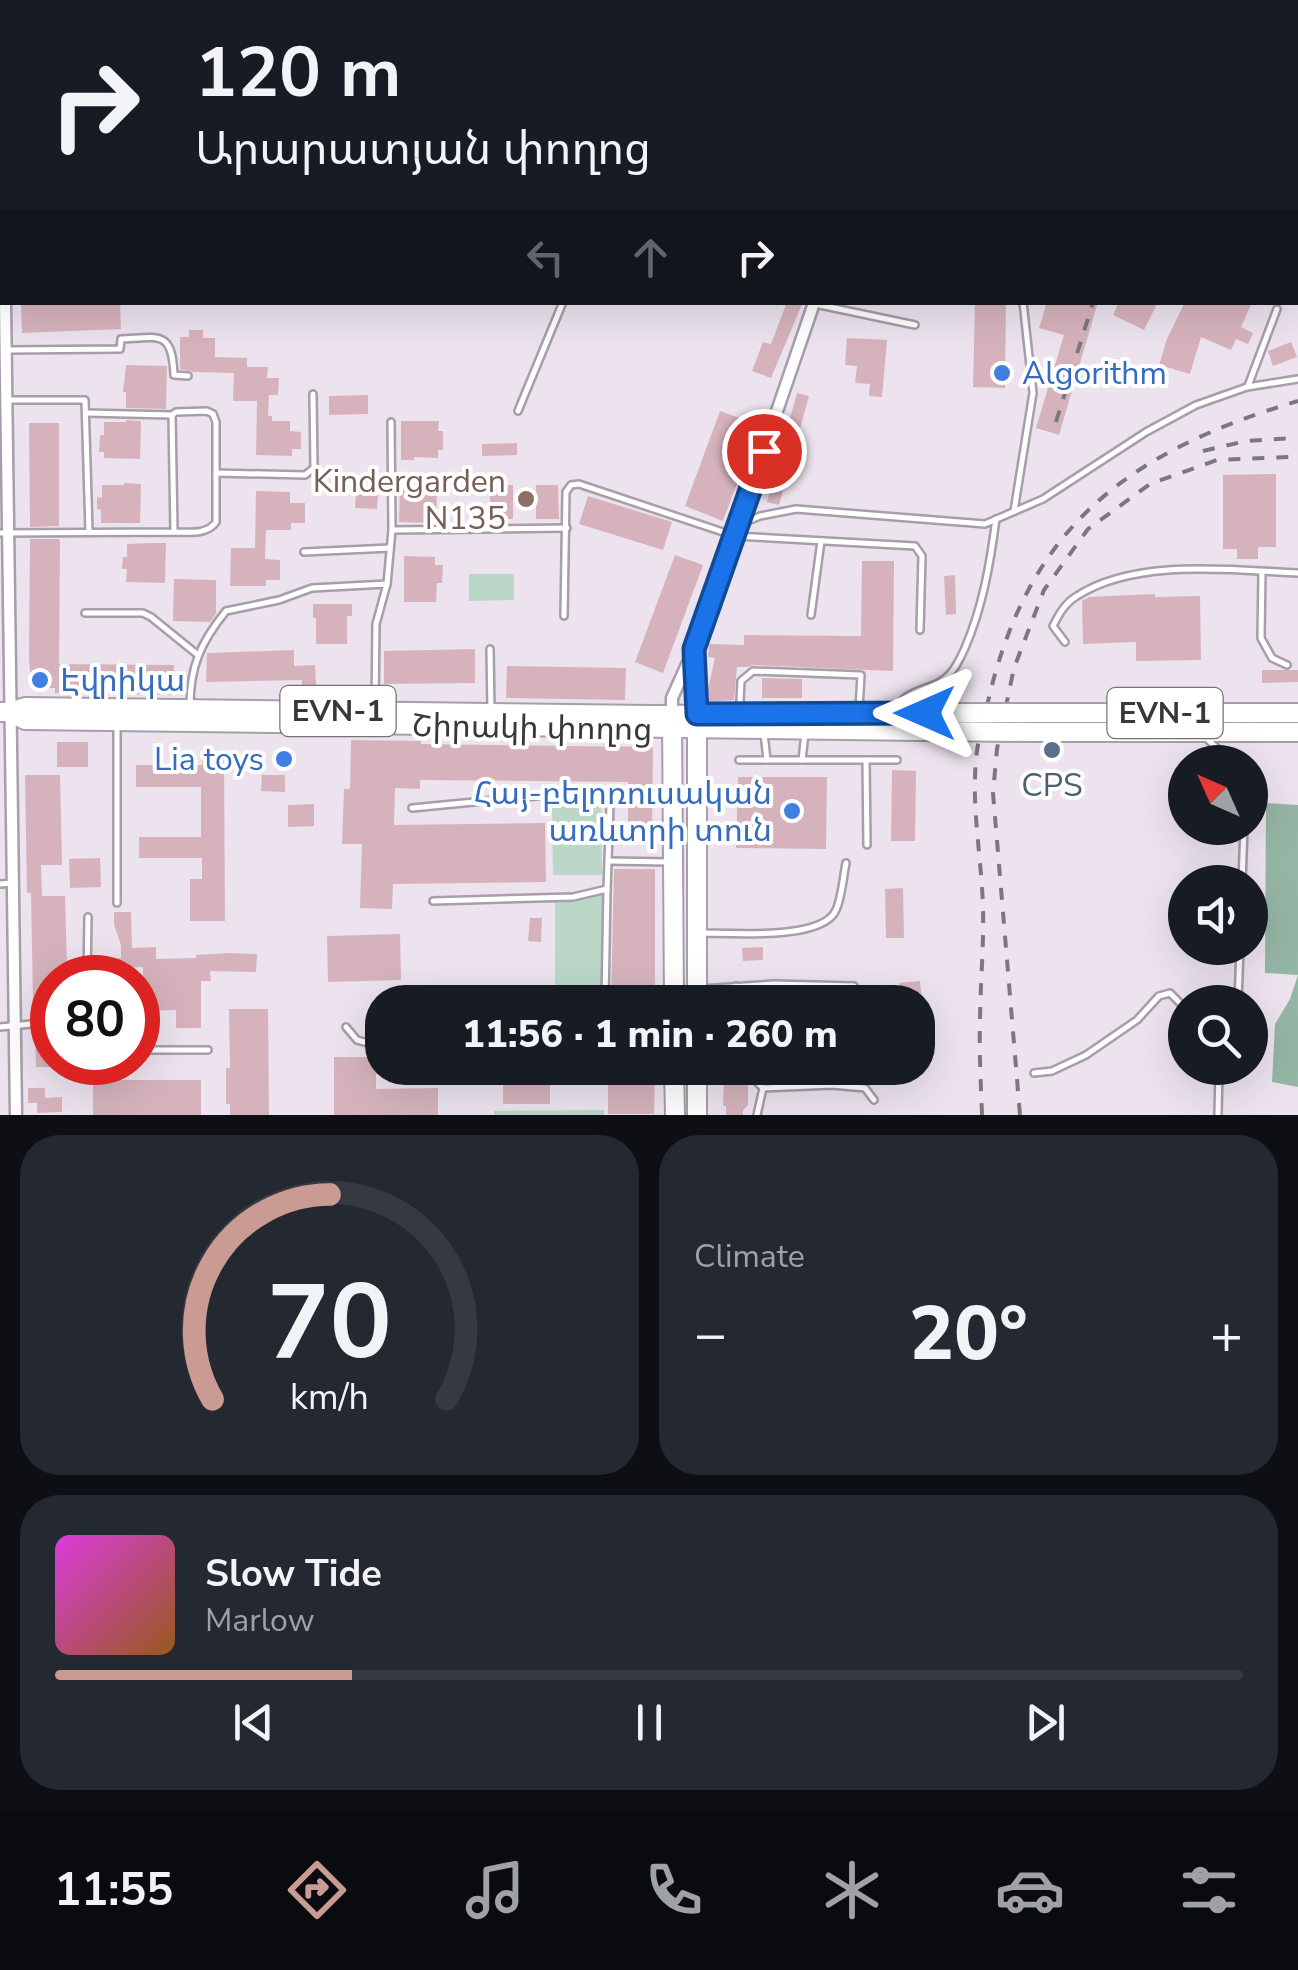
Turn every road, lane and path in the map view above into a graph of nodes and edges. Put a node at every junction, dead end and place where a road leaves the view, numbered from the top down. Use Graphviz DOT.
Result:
graph roads {
  1 [pos="562,305"];
  2 [pos="813,305"];
  3 [pos="822,305"];
  4 [pos="844,305"];
  5 [pos="1023,305"];
  6 [pos="1277,309"];
  7 [pos="3,310"];
  8 [pos="842,310"];
  9 [pos="915,324"];
  10 [pos="5,350"];
  11 [pos="188,376"];
  12 [pos="1298,379"];
  13 [pos="1247,388"];
  14 [pos="313,394"];
  15 [pos="3,400"];
  16 [pos="518,411"];
  17 [pos="86,413"];
  18 [pos="172,416"];
  19 [pos="391,422"];
  20 [pos="216,473"];
  21 [pos="1014,512"];
  22 [pos="996,519"];
  23 [pos="567,528"];
  24 [pos="392,530"];
  25 [pos="737,530"];
  26 [pos="88,532"];
  27 [pos="174,532"];
  28 [pos="4,533"];
  29 [pos="822,540"];
  30 [pos="390,548"];
  31 [pos="304,552"];
  32 [pos="1262,572"];
  33 [pos="1298,573"];
  34 [pos="387,584"];
  35 [pos="85,614"];
  36 [pos="811,614"];
  37 [pos="564,616"];
  38 [pos="920,630"];
  39 [pos="1065,642"];
  40 [pos="490,649"];
  41 [pos="694,649"];
  42 [pos="198,655"];
  43 [pos="1287,665"];
  44 [pos="190,709"];
  45 [pos="375,711"];
  46 [pos="4,712"];
  47 [pos="491,713"];
  48 [pos="1298,713"];
  49 [pos="743,714"];
  50 [pos="859,714"];
  51 [pos="893,714"];
  52 [pos="117,721"];
  53 [pos="672,722"];
  54 [pos="696,722"];
  55 [pos="925,722"];
  56 [pos="1031,722"];
  57 [pos="764,729"];
  58 [pos="806,730"];
  59 [pos="1202,732"];
  60 [pos="1298,732"];
  61 [pos="1212,745"];
  62 [pos="739,760"];
  63 [pos="767,760"];
  64 [pos="802,760"];
  65 [pos="866,760"];
  66 [pos="897,760"];
  67 [pos="412,808"];
  68 [pos="867,845"];
  69 [pos="608,860"];
  70 [pos="672,862"];
  71 [pos="846,863"];
  72 [pos="6,884"];
  73 [pos="607,888"];
  74 [pos="433,901"];
  75 [pos="118,903"];
  76 [pos="88,917"];
  77 [pos="696,933"];
  78 [pos="87,955"];
  79 [pos="605,985"];
  80 [pos="674,985"];
  81 [pos="697,985"];
  82 [pos="755,985"];
  83 [pos="814,985"];
  84 [pos="1168,994"];
  85 [pos="30,1024"];
  86 [pos="14,1025"];
  87 [pos="0,1027"];
  88 [pos="346,1027"];
  89 [pos="365,1042"];
  90 [pos="160,1050"];
  91 [pos="208,1050"];
  92 [pos="1034,1072"];
  93 [pos="674,1085"];
  94 [pos="697,1085"];
  95 [pos="760,1085"];
  96 [pos="1219,1085"];
  97 [pos="763,1088"];
  98 [pos="874,1100"];
  99 [pos="16,1115"];
  100 [pos="674,1115"];
  101 [pos="697,1115"];
  102 [pos="757,1115"];
  103 [pos="1218,1115"];
  1 -- 16 [label="lane"];
  2 -- 25 [label="street"];
  3 -- 8 [label="lane"];
  4 -- 8 [label="lane"];
  5 -- 21 [label="lane"];
  6 -- 13 [label="lane"];
  7 -- 10 [label="street"];
  8 -- 9 [label="lane"];
  10 -- 11 [label="lane"];
  10 -- 15 [label="street"];
  12 -- 13 [label="lane"];
  13 -- 21 [label="lane"];
  14 -- 20 [label="lane"];
  15 -- 17 [label="lane"];
  15 -- 28 [label="street"];
  17 -- 18 [label="lane"];
  17 -- 26 [label="lane"];
  18 -- 20 [label="lane"];
  18 -- 27 [label="lane"];
  19 -- 24 [label="lane"];
  20 -- 27 [label="lane"];
  21 -- 22 [label="lane"];
  22 -- 25 [label="lane"];
  22 -- 51 [label="lane"];
  23 -- 24 [label="lane"];
  23 -- 25 [label="lane"];
  23 -- 37 [label="lane"];
  24 -- 30 [label="lane"];
  25 -- 29 [label="lane"];
  25 -- 41 [label="street"];
  26 -- 27 [label="lane"];
  26 -- 28 [label="lane"];
  28 -- 46 [label="street"];
  29 -- 36 [label="lane"];
  29 -- 38 [label="lane"];
  30 -- 31 [label="lane"];
  30 -- 34 [label="lane"];
  32 -- 33 [label="lane"];
  32 -- 39 [label="lane"];
  32 -- 43 [label="lane"];
  34 -- 42 [label="lane"];
  34 -- 45 [label="lane"];
  35 -- 42 [label="lane"];
  40 -- 47 [label="lane"];
  41 -- 53 [label="street"];
  41 -- 54 [label="street"];
  42 -- 44 [label="lane"];
  44 -- 45 [label="main road, Շիրակի փողոց / EVN-1"];
  44 -- 46 [label="main road, Շիրակի փողոց / EVN-1"];
  45 -- 47 [label="main road, Շիրակի փողոց / EVN-1"];
  46 -- 52 [label="main road, Շիրակի փողոց / EVN-1"];
  46 -- 72 [label="street"];
  47 -- 53 [label="main road, Շիրակի փողոց / EVN-1"];
  48 -- 56 [label="main road, Շիրակի փողոց / EVN-1"];
  49 -- 50 [label="main road, Շիրակի փողոց / EVN-1"];
  49 -- 50 [label="lane"];
  49 -- 54 [label="main road, Շիրակի փողոց / EVN-1"];
  50 -- 51 [label="main road, Շիրակի փողոց / EVN-1"];
  51 -- 55 [label="main road, Շիրակի փողոց / EVN-1"];
  52 -- 53 [label="main road, Շիրակի փողոց / EVN-1"];
  52 -- 75 [label="lane"];
  53 -- 54 [label="main road, Շիրակի փողոց / EVN-1"];
  53 -- 70 [label="main road"];
  54 -- 57 [label="main road, Շիրակի փողոց / EVN-1"];
  54 -- 77 [label="main road"];
  55 -- 56 [label="main road, Շիրակի փողոց / EVN-1, bridge"];
  55 -- 58 [label="main road, Շիրակի փողոց / EVN-1"];
  56 -- 59 [label="main road, Շիրակի փողոց / EVN-1"];
  57 -- 58 [label="main road, Շիրակի փողոց / EVN-1"];
  57 -- 63 [label="lane"];
  58 -- 64 [label="lane"];
  59 -- 60 [label="main road, Շիրակի փողոց / EVN-1"];
  59 -- 61 [label="lane"];
  62 -- 63 [label="lane"];
  63 -- 64 [label="lane"];
  64 -- 65 [label="lane"];
  65 -- 66 [label="lane"];
  65 -- 68 [label="lane"];
  67 -- 69 [label="lane"];
  69 -- 70 [label="lane"];
  69 -- 73 [label="lane"];
  70 -- 80 [label="main road"];
  71 -- 77 [label="lane"];
  72 -- 86 [label="street"];
  73 -- 74 [label="lane"];
  73 -- 79 [label="lane"];
  76 -- 78 [label="lane"];
  77 -- 81 [label="main road"];
  82 -- 83 [label="lane"];
  84 -- 92 [label="lane"];
  85 -- 86 [label="lane"];
  86 -- 87 [label="lane"];
  86 -- 99 [label="street"];
  88 -- 89 [label="lane"];
  90 -- 91 [label="lane"];
  93 -- 100 [label="main road"];
  94 -- 101 [label="main road"];
  95 -- 97 [label="lane"];
  96 -- 103 [label="lane"];
  97 -- 98 [label="lane"];
  97 -- 102 [label="lane"];
}
